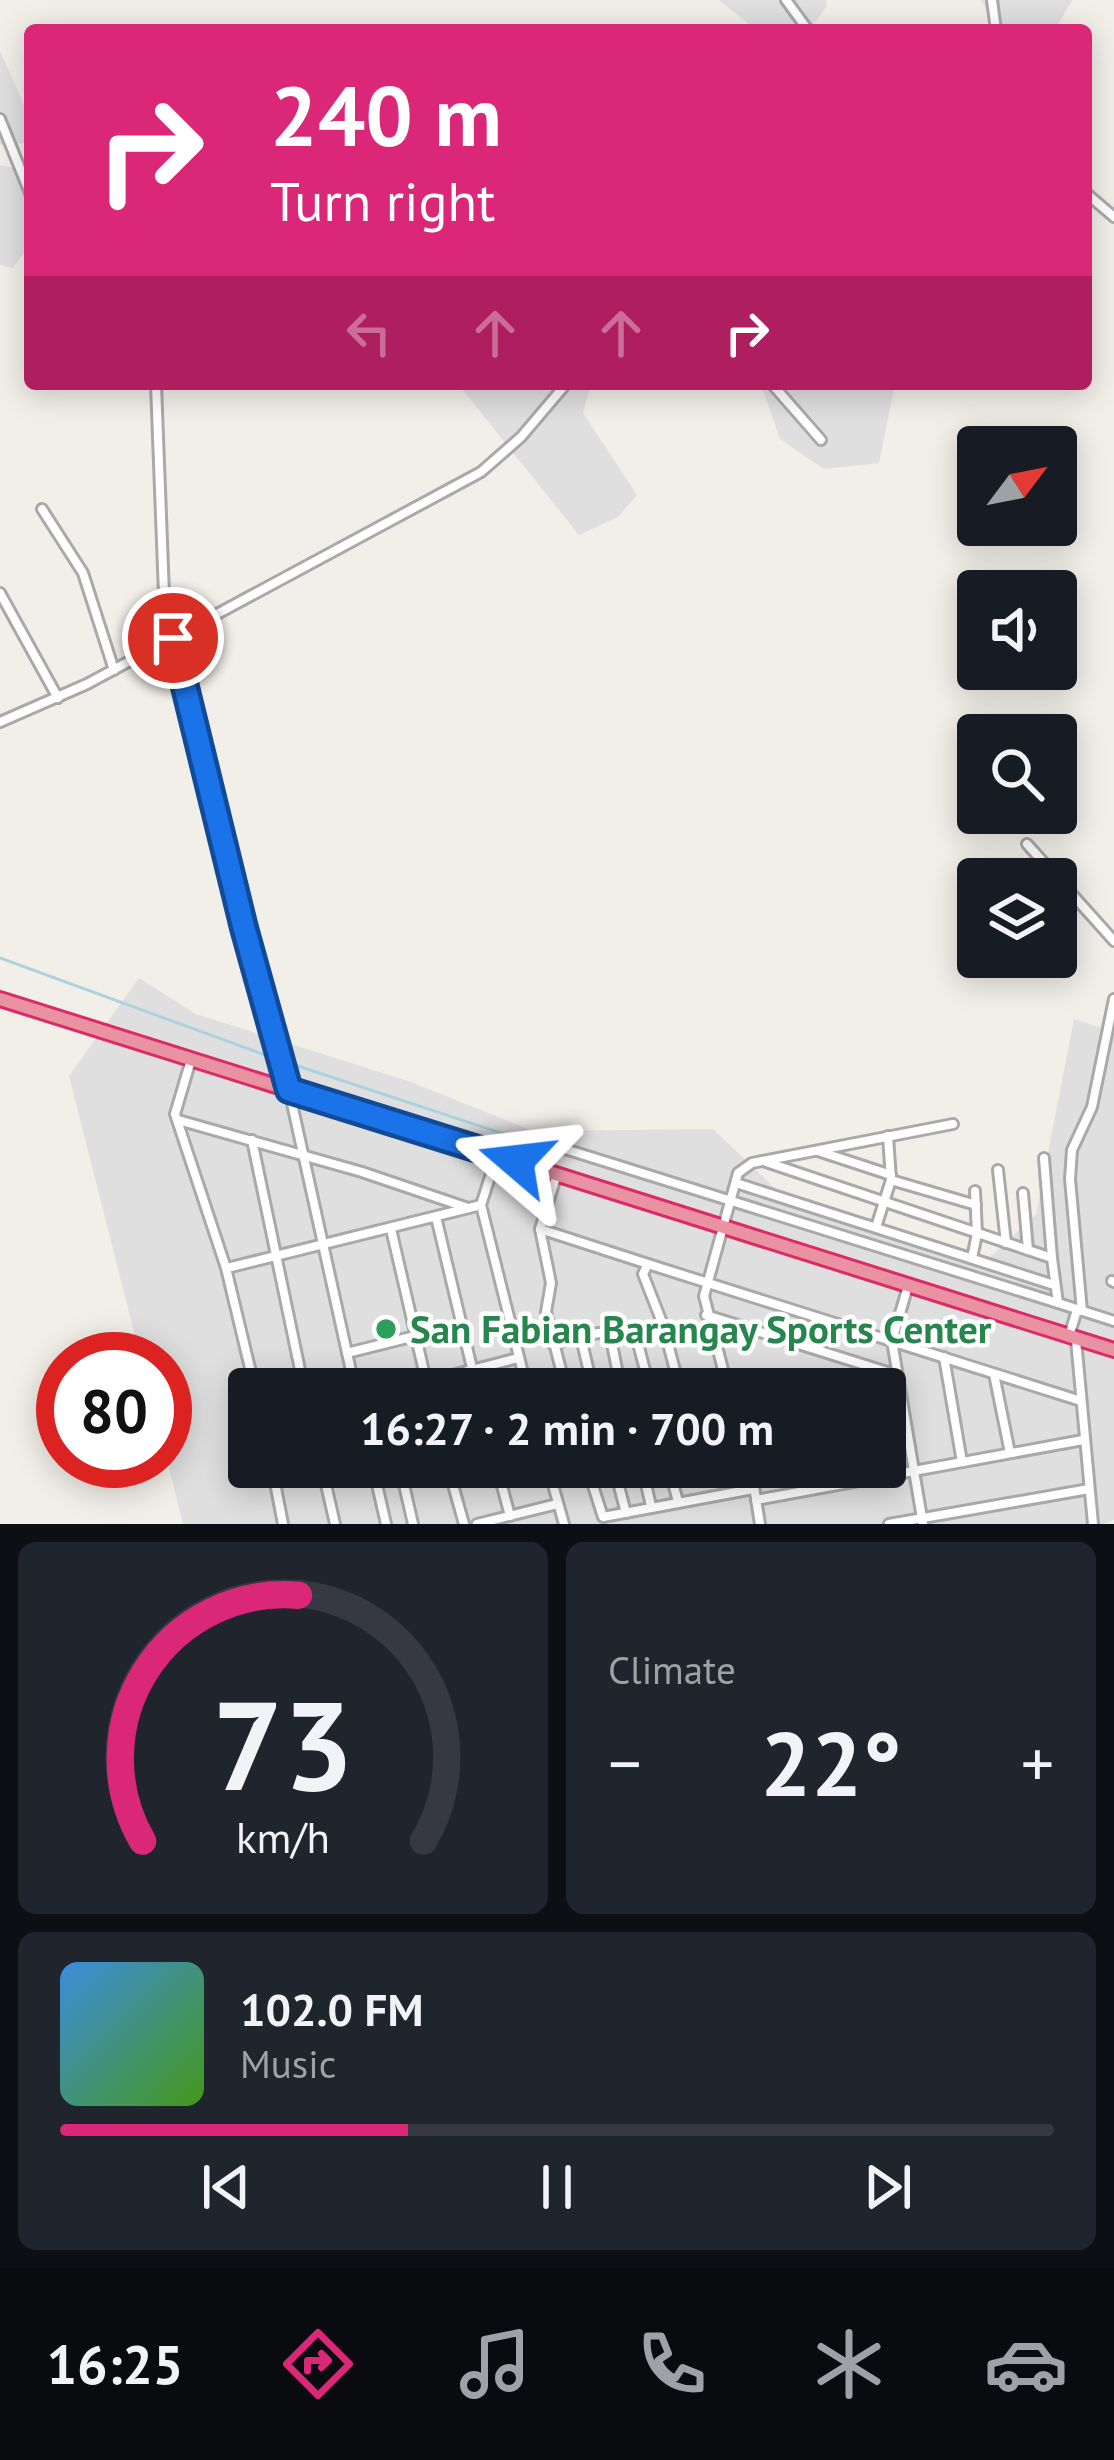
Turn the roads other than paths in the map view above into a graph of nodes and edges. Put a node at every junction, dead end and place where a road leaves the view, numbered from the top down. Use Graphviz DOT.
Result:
graph roads {
  1 [pos="0,119"];
  2 [pos="24,179"];
  3 [pos="156,390"];
  4 [pos="555,390"];
  5 [pos="561,390"];
  6 [pos="777,390"];
  7 [pos="558,394"];
  8 [pos="821,440"];
  9 [pos="42,509"];
  10 [pos="0,593"];
  11 [pos="173,638"];
  12 [pos="114,670"];
  13 [pos="58,698"];
  14 [pos="0,722"];
  15 [pos="1027,844"];
  16 [pos="1114,941"];
  17 [pos="0,999"];
  18 [pos="1114,999"];
  19 [pos="191,1060"];
  20 [pos="289,1090"];
  21 [pos="177,1119"];
  22 [pos="953,1124"];
  23 [pos="887,1136"];
  24 [pos="252,1140"];
  25 [pos="817,1151"];
  26 [pos="497,1155"];
  27 [pos="304,1156"];
  28 [pos="1044,1158"];
  29 [pos="516,1161"];
  30 [pos="763,1161"];
  31 [pos="998,1170"];
  32 [pos="557,1174"];
  33 [pos="891,1177"];
  34 [pos="735,1183"];
  35 [pos="976,1191"];
  36 [pos="1023,1193"];
  37 [pos="730,1200"];
  38 [pos="884,1203"];
  39 [pos="482,1205"];
  40 [pos="976,1205"];
  41 [pos="469,1208"];
  42 [pos="436,1216"];
  43 [pos="724,1227"];
  44 [pos="876,1227"];
  45 [pos="391,1229"];
  46 [pos="540,1229"];
  47 [pos="977,1234"];
  48 [pos="1006,1243"];
  49 [pos="324,1247"];
  50 [pos="1028,1250"];
  51 [pos="274,1257"];
  52 [pos="972,1258"];
  53 [pos="1052,1258"];
  54 [pos="648,1264"];
  55 [pos="226,1268"];
  56 [pos="706,1284"];
  57 [pos="909,1285"];
  58 [pos="1054,1285"];
  59 [pos="1058,1303"];
  60 [pos="1080,1310"];
  61 [pos="706,1315"];
  62 [pos="1114,1321"];
  63 [pos="663,1324"];
  64 [pos="639,1331"];
  65 [pos="610,1334"];
  66 [pos="415,1336"];
  67 [pos="1072,1337"];
  68 [pos="580,1338"];
  69 [pos="892,1341"];
  70 [pos="554,1345"];
  71 [pos="1114,1350"];
  72 [pos="347,1353"];
  73 [pos="944,1357"];
  74 [pos="518,1358"];
  75 [pos="250,1368"];
  76 [pos="299,1368"];
  77 [pos="350,1368"];
  78 [pos="422,1368"];
  79 [pos="471,1368"];
  80 [pos="483,1368"];
  81 [pos="521,1368"];
  82 [pos="560,1368"];
  83 [pos="588,1368"];
  84 [pos="616,1368"];
  85 [pos="644,1368"];
  86 [pos="675,1368"];
  87 [pos="722,1368"];
  88 [pos="875,1368"];
  89 [pos="896,1368"];
  90 [pos="994,1373"];
  91 [pos="1081,1401"];
  92 [pos="906,1435"];
  93 [pos="1083,1440"];
  94 [pos="1010,1454"];
  95 [pos="962,1462"];
  96 [pos="913,1470"];
  97 [pos="276,1488"];
  98 [pos="326,1488"];
  99 [pos="378,1488"];
  100 [pos="405,1488"];
  101 [pos="454,1488"];
  102 [pos="503,1488"];
  103 [pos="553,1488"];
  104 [pos="592,1488"];
  105 [pos="619,1488"];
  106 [pos="647,1488"];
  107 [pos="675,1488"];
  108 [pos="754,1488"];
  109 [pos="1088,1489"];
  110 [pos="755,1494"];
  111 [pos="678,1502"];
  112 [pos="557,1504"];
  113 [pos="651,1507"];
  114 [pos="626,1513"];
  115 [pos="510,1516"];
  116 [pos="922,1521"];
  117 [pos="283,1524"];
  118 [pos="334,1524"];
  119 [pos="386,1524"];
  120 [pos="413,1524"];
  121 [pos="464,1524"];
  122 [pos="477,1524"];
  123 [pos="564,1524"];
  124 [pos="760,1524"];
  125 [pos="889,1524"];
  126 [pos="1093,1524"];
  1 -- 2 [label="street"];
  3 -- 11 [label="street"];
  4 -- 7 [label="street"];
  5 -- 7 [label="street"];
  6 -- 8 [label="street"];
  7 -- 11 [label="street"];
  9 -- 12 [label="street"];
  10 -- 13 [label="street"];
  11 -- 12 [label="street"];
  11 -- 20 [label="street"];
  12 -- 13 [label="street"];
  13 -- 14 [label="street"];
  15 -- 16 [label="street"];
  17 -- 19 [label="highway"];
  18 -- 60 [label="street"];
  19 -- 20 [label="highway"];
  19 -- 21 [label="street"];
  20 -- 26 [label="highway"];
  20 -- 27 [label="street"];
  21 -- 24 [label="street"];
  21 -- 55 [label="street"];
  22 -- 23 [label="street"];
  23 -- 25 [label="street"];
  23 -- 33 [label="street"];
  24 -- 27 [label="street"];
  24 -- 51 [label="street"];
  25 -- 30 [label="street"];
  25 -- 33 [label="street"];
  26 -- 29 [label="highway"];
  26 -- 39 [label="street"];
  27 -- 41 [label="street"];
  27 -- 49 [label="street"];
  28 -- 53 [label="street"];
  29 -- 32 [label="highway"];
  29 -- 37 [label="street"];
  30 -- 34 [label="street"];
  30 -- 38 [label="street"];
  31 -- 48 [label="street"];
  32 -- 43 [label="highway"];
  32 -- 46 [label="street"];
  33 -- 38 [label="street"];
  33 -- 40 [label="street"];
  34 -- 37 [label="street"];
  34 -- 44 [label="street"];
  35 -- 40 [label="street"];
  36 -- 50 [label="street"];
  37 -- 43 [label="street"];
  37 -- 59 [label="street"];
  38 -- 44 [label="street"];
  38 -- 47 [label="street"];
  39 -- 41 [label="street"];
  39 -- 74 [label="street"];
  40 -- 47 [label="street"];
  41 -- 42 [label="street"];
  42 -- 45 [label="street"];
  42 -- 79 [label="street"];
  43 -- 56 [label="street"];
  43 -- 57 [label="highway"];
  44 -- 52 [label="street"];
  45 -- 49 [label="street"];
  45 -- 66 [label="street"];
  46 -- 54 [label="street"];
  46 -- 70 [label="street"];
  47 -- 48 [label="street"];
  47 -- 52 [label="street"];
  48 -- 50 [label="street"];
  49 -- 51 [label="street"];
  49 -- 72 [label="street"];
  50 -- 53 [label="street"];
  51 -- 55 [label="street"];
  51 -- 76 [label="street"];
  52 -- 58 [label="street"];
  53 -- 58 [label="street"];
  54 -- 56 [label="street"];
  54 -- 63 [label="street"];
  55 -- 75 [label="street"];
  56 -- 61 [label="street"];
  56 -- 69 [label="street"];
  57 -- 67 [label="highway"];
  57 -- 69 [label="street"];
  58 -- 59 [label="street"];
  59 -- 60 [label="street"];
  60 -- 62 [label="street"];
  60 -- 67 [label="street"];
  61 -- 87 [label="street"];
  61 -- 88 [label="street"];
  63 -- 64 [label="street"];
  63 -- 86 [label="street"];
  64 -- 65 [label="street"];
  64 -- 85 [label="street"];
  65 -- 68 [label="street"];
  65 -- 84 [label="street"];
  66 -- 72 [label="street"];
  66 -- 78 [label="street"];
  67 -- 71 [label="highway"];
  67 -- 91 [label="street"];
  68 -- 70 [label="street"];
  68 -- 83 [label="street"];
  69 -- 73 [label="street"];
  69 -- 89 [label="street"];
  70 -- 82 [label="street"];
  72 -- 77 [label="street"];
  73 -- 90 [label="street"];
  73 -- 95 [label="street"];
  74 -- 80 [label="street"];
  74 -- 81 [label="street"];
  90 -- 91 [label="street"];
  90 -- 94 [label="street"];
  91 -- 93 [label="street"];
  92 -- 96 [label="street"];
  93 -- 94 [label="street"];
  93 -- 109 [label="street"];
  94 -- 95 [label="street"];
  95 -- 96 [label="street"];
  96 -- 110 [label="street"];
  96 -- 116 [label="street"];
  97 -- 117 [label="street"];
  98 -- 118 [label="street"];
  99 -- 119 [label="street"];
  100 -- 120 [label="street"];
  101 -- 121 [label="street"];
  102 -- 115 [label="street"];
  103 -- 112 [label="street"];
  104 -- 114 [label="street"];
  105 -- 114 [label="street"];
  106 -- 113 [label="street"];
  107 -- 111 [label="street"];
  108 -- 110 [label="street"];
  109 -- 116 [label="street"];
  109 -- 126 [label="street"];
  110 -- 111 [label="street"];
  110 -- 124 [label="street"];
  111 -- 113 [label="street"];
  112 -- 115 [label="street"];
  112 -- 123 [label="street"];
  113 -- 114 [label="street"];
  115 -- 122 [label="street"];
  116 -- 125 [label="street"];
}
